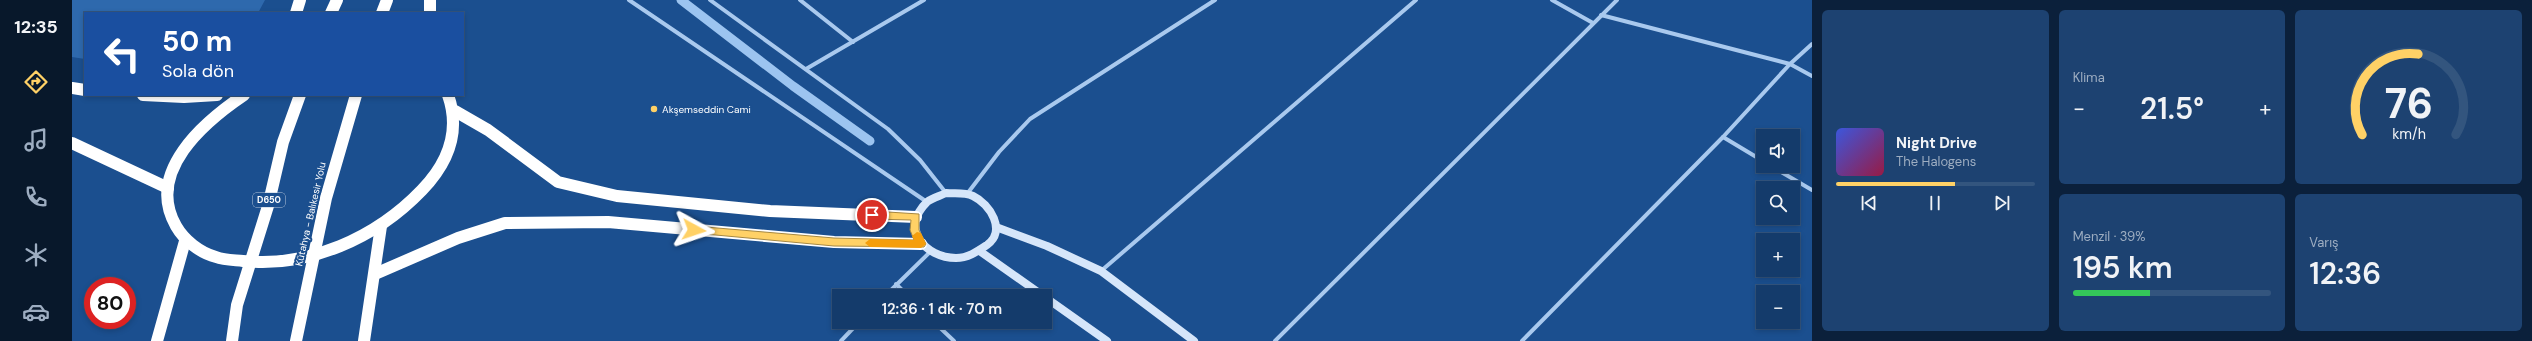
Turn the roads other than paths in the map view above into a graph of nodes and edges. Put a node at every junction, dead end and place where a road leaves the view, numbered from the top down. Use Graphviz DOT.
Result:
graph roads {
  1 [pos="300,0"];
  2 [pos="337,0"];
  3 [pos="386,0"];
  4 [pos="430,0"];
  5 [pos="629,0"];
  6 [pos="710,0"];
  7 [pos="800,0"];
  8 [pos="924,0"];
  9 [pos="1215,0"];
  10 [pos="1416,0"];
  11 [pos="1552,0"];
  12 [pos="1617,0"];
  13 [pos="296,12"];
  14 [pos="331,12"];
  15 [pos="382,12"];
  16 [pos="430,12"];
  17 [pos="1601,15"];
  18 [pos="1592,23"];
  19 [pos="853,42"];
  20 [pos="1812,44"];
  21 [pos="1790,64"];
  22 [pos="806,70"];
  23 [pos="1812,76"];
  24 [pos="72,88"];
  25 [pos="84,90"];
  26 [pos="164,96"];
  27 [pos="200,96"];
  28 [pos="243,96"];
  29 [pos="300,96"];
  30 [pos="356,96"];
  31 [pos="448,96"];
  32 [pos="455,111"];
  33 [pos="1723,137"];
  34 [pos="72,143"];
  35 [pos="1756,157"];
  36 [pos="1783,173"];
  37 [pos="168,188"];
  38 [pos="1812,190"];
  39 [pos="946,193"];
  40 [pos="967,194"];
  41 [pos="927,202"];
  42 [pos="916,217"];
  43 [pos="380,226"];
  44 [pos="996,227"];
  45 [pos="185,241"];
  46 [pos="925,248"];
  47 [pos="981,252"];
  48 [pos="1101,271"];
  49 [pos="375,274"];
  50 [pos="896,284"];
  51 [pos="891,289"];
  52 [pos="901,289"];
  53 [pos="852,329"];
  54 [pos="941,329"];
  55 [pos="157,341"];
  56 [pos="232,341"];
  57 [pos="296,341"];
  58 [pos="364,341"];
  59 [pos="841,341"];
  60 [pos="954,341"];
  61 [pos="1107,341"];
  62 [pos="1194,341"];
  63 [pos="1275,341"];
  64 [pos="1522,341"];
  1 -- 13 [label="highway"];
  2 -- 14 [label="highway"];
  3 -- 15 [label="highway"];
  4 -- 16 [label="highway"];
  5 -- 41 [label="street"];
  6 -- 22 [label="street"];
  7 -- 19 [label="street"];
  8 -- 19 [label="street"];
  9 -- 40 [label="street"];
  10 -- 48 [label="street"];
  11 -- 18 [label="street"];
  12 -- 17 [label="street"];
  17 -- 18 [label="street"];
  17 -- 21 [label="street"];
  18 -- 63 [label="street"];
  19 -- 22 [label="street"];
  20 -- 21 [label="street"];
  21 -- 23 [label="street"];
  21 -- 33 [label="street"];
  22 -- 39 [label="street"];
  24 -- 25 [label="highway"];
  26 -- 27 [label="highway"];
  28 -- 37 [label="highway"];
  29 -- 56 [label="highway, D650"];
  30 -- 57 [label="highway, Kütahya - Balıkesir Yolu"];
  31 -- 32 [label="highway"];
  32 -- 42 [label="highway"];
  32 -- 43 [label="highway"];
  33 -- 35 [label="street"];
  33 -- 64 [label="street"];
  34 -- 37 [label="highway"];
  36 -- 38 [label="street"];
  37 -- 45 [label="highway"];
  39 -- 40 [label="street"];
  39 -- 41 [label="street"];
  40 -- 44 [label="street"];
  41 -- 42 [label="street"];
  42 -- 46 [label="street"];
  43 -- 45 [label="highway"];
  43 -- 49 [label="highway"];
  44 -- 47 [label="street"];
  44 -- 48 [label="street"];
  45 -- 55 [label="highway"];
  46 -- 47 [label="street"];
  46 -- 49 [label="highway"];
  46 -- 50 [label="street"];
  47 -- 61 [label="street"];
  48 -- 62 [label="street"];
  49 -- 58 [label="highway"];
  50 -- 51 [label="street"];
  50 -- 52 [label="street"];
  53 -- 59 [label="street"];
  54 -- 60 [label="street"];
}
